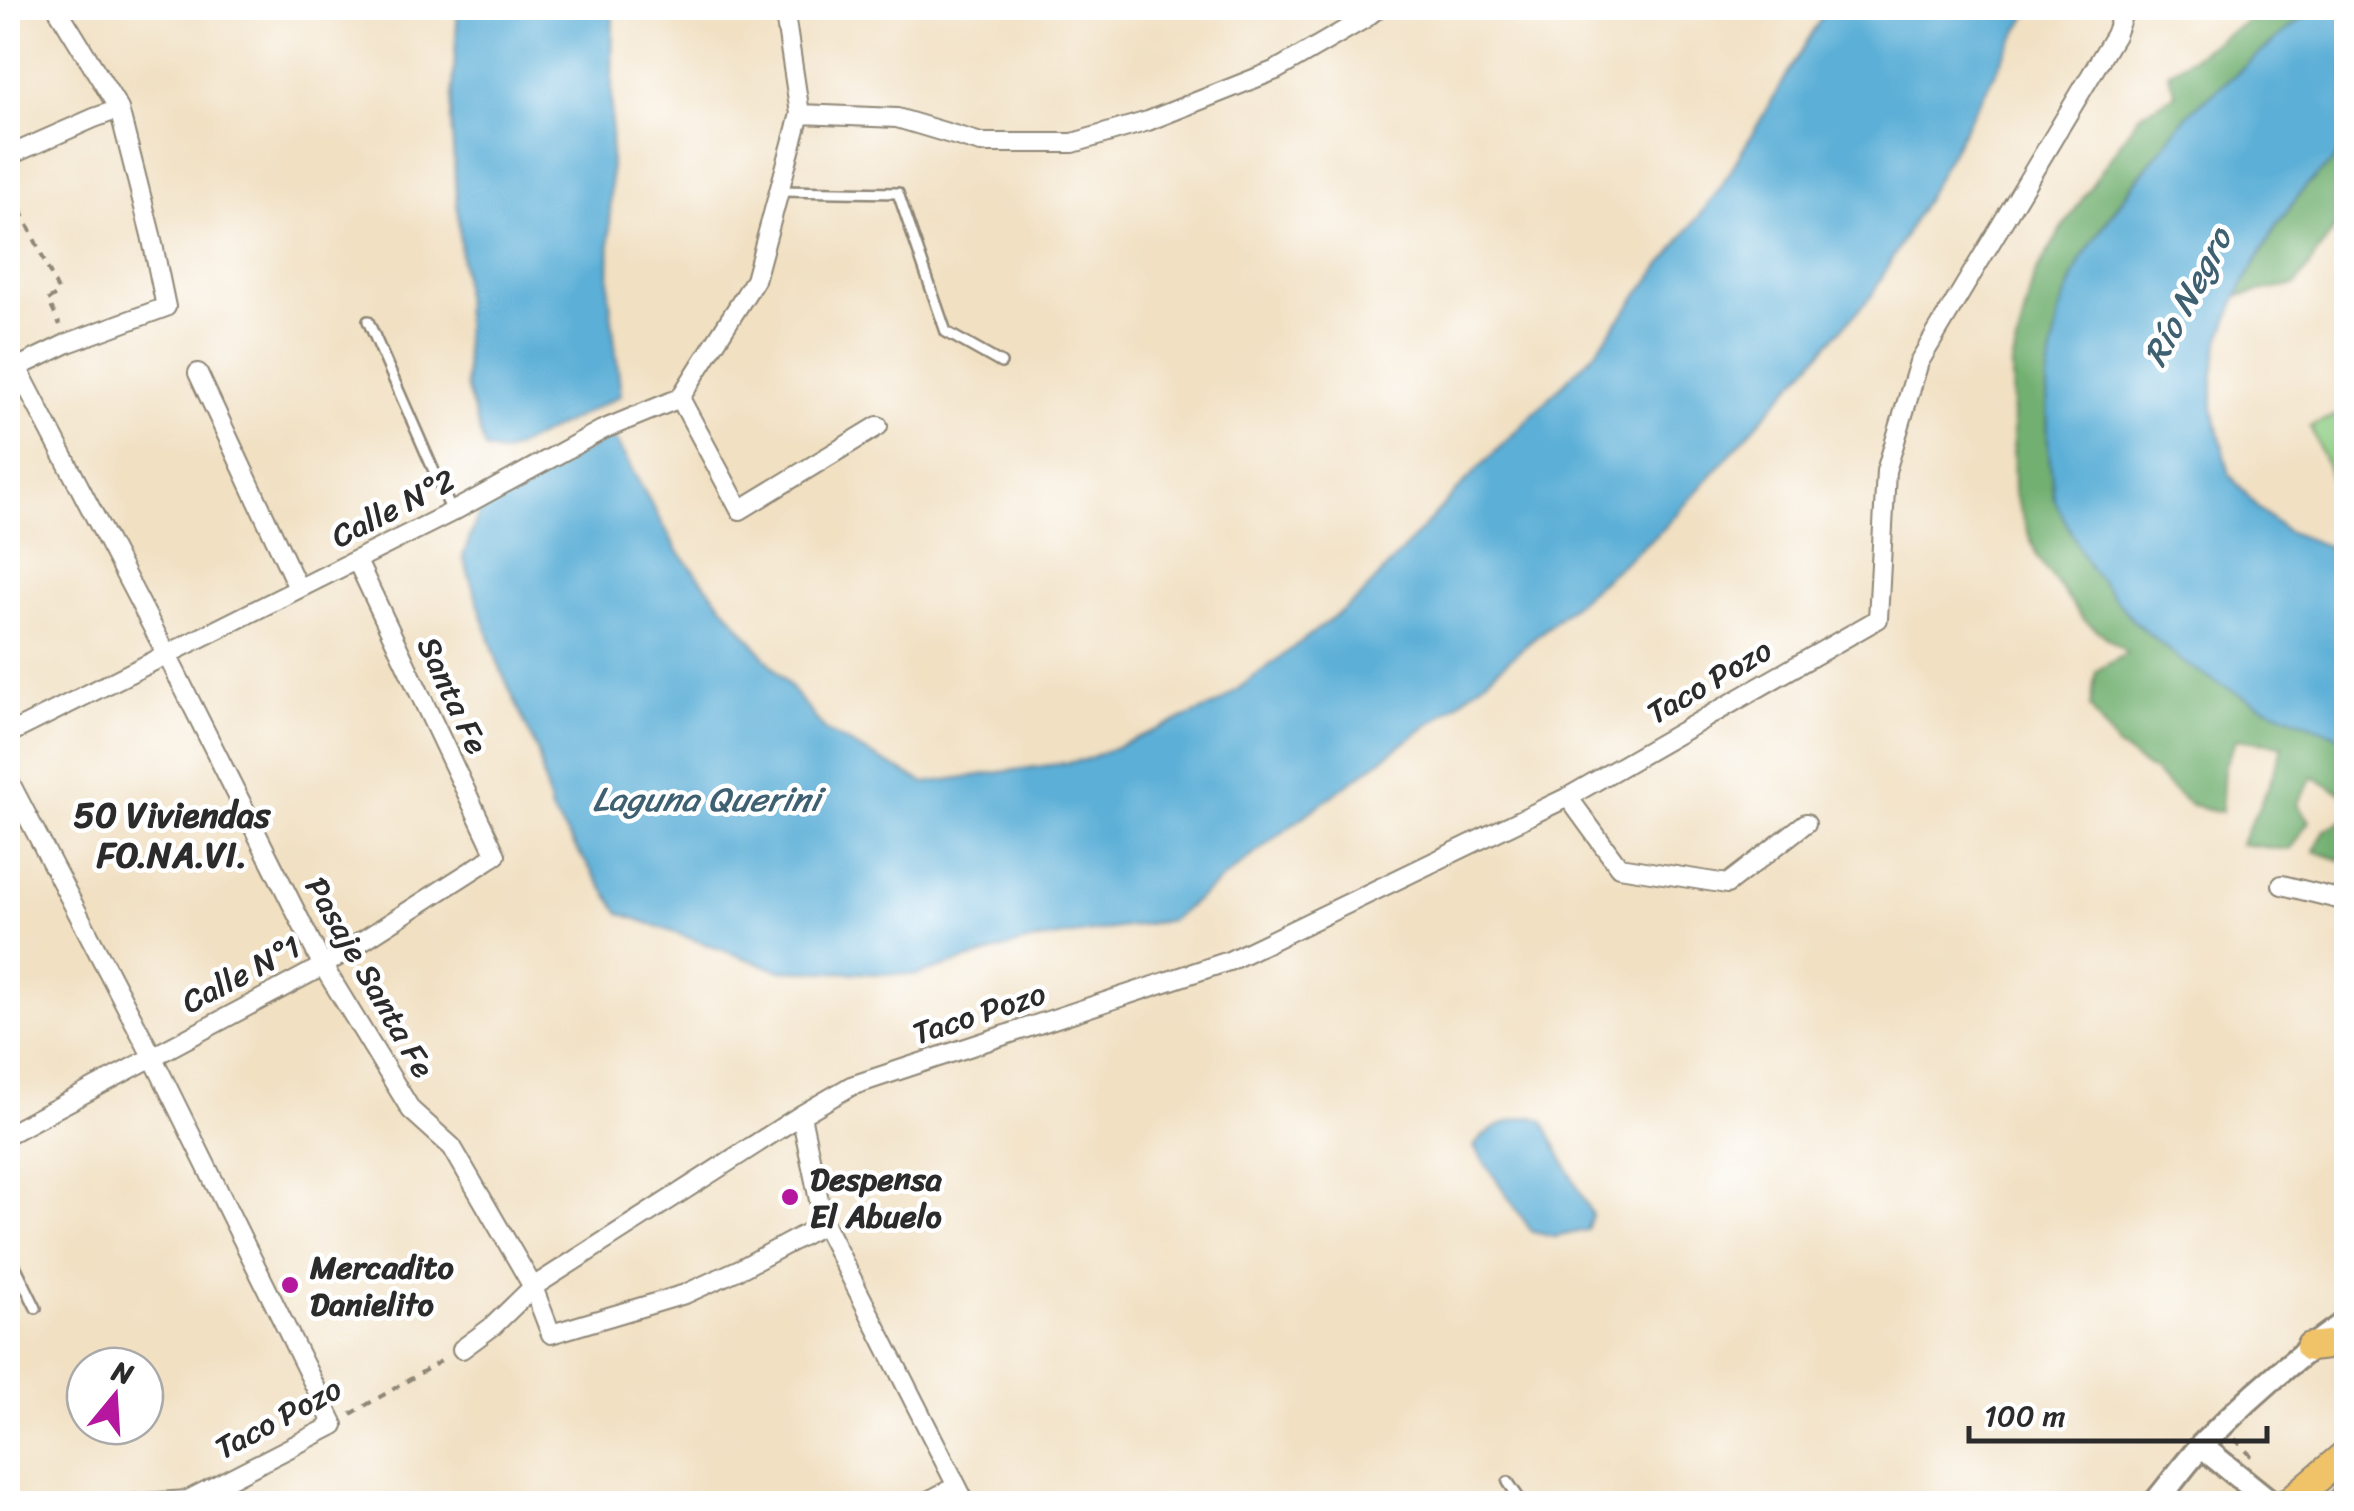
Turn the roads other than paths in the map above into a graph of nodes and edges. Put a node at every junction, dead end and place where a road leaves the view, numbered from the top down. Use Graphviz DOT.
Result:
graph roads {
  1 [pos="57,8"];
  2 [pos="784,8"];
  3 [pos="1378,8"];
  4 [pos="2126,8"];
  5 [pos="119,109"];
  6 [pos="800,114"];
  7 [pos="8,156"];
  8 [pos="779,191"];
  9 [pos="368,322"];
  10 [pos="1001,362"];
  11 [pos="13,371"];
  12 [pos="198,373"];
  13 [pos="680,398"];
  14 [pos="878,426"];
  15 [pos="452,512"];
  16 [pos="357,561"];
  17 [pos="298,588"];
  18 [pos="166,653"];
  19 [pos="8,734"];
  20 [pos="8,779"];
  21 [pos="1568,797"];
  22 [pos="1806,823"];
  23 [pos="496,855"];
  24 [pos="2282,885"];
  25 [pos="2346,901"];
  26 [pos="323,966"];
  27 [pos="152,1056"];
  28 [pos="801,1115"];
  29 [pos="8,1134"];
  30 [pos="824,1224"];
  31 [pos="8,1251"];
  32 [pos="533,1287"];
  33 [pos="36,1308"];
  34 [pos="2346,1322"];
  35 [pos="2346,1343"];
  36 [pos="2310,1347"];
  37 [pos="462,1349"];
  38 [pos="2202,1446"];
  39 [pos="2346,1454"];
  40 [pos="1508,1482"];
  41 [pos="957,1486"];
  42 [pos="2346,1497"];
  43 [pos="128,1504"];
  44 [pos="922,1504"];
  45 [pos="966,1504"];
  46 [pos="1523,1504"];
  47 [pos="2154,1504"];
  48 [pos="2273,1504"];
  49 [pos="2287,1504"];
  50 [pos="2339,1504"];
  1 -- 5 [label="street"];
  2 -- 6 [label="street"];
  3 -- 6 [label="street"];
  4 -- 21 [label="street, Taco Pozo"];
  5 -- 7 [label="street"];
  5 -- 11 [label="street"];
  6 -- 8 [label="street"];
  8 -- 10 [label="lane"];
  8 -- 13 [label="street"];
  9 -- 15 [label="lane"];
  11 -- 18 [label="street, Pasaje Santa Fe"];
  12 -- 17 [label="street"];
  13 -- 14 [label="street"];
  13 -- 15 [label="street, Calle N°2"];
  15 -- 16 [label="street, Calle N°2"];
  16 -- 17 [label="street, Calle N°2"];
  16 -- 23 [label="street, Santa Fe"];
  17 -- 18 [label="street, Calle N°2"];
  18 -- 19 [label="street, Calle N°2"];
  18 -- 26 [label="street, Pasaje Santa Fe"];
  20 -- 27 [label="street"];
  21 -- 22 [label="street"];
  21 -- 28 [label="street, Taco Pozo"];
  23 -- 26 [label="street, Calle N°1"];
  24 -- 25 [label="street"];
  26 -- 27 [label="street, Calle N°1"];
  26 -- 32 [label="street, Pasaje Santa Fe"];
  27 -- 29 [label="street, Calle N°1"];
  27 -- 43 [label="street, Taco Pozo"];
  28 -- 30 [label="street"];
  28 -- 32 [label="street, Taco Pozo"];
  30 -- 32 [label="street, Pasaje Santa Fe"];
  30 -- 41 [label="street"];
  31 -- 33 [label="lane"];
  32 -- 37 [label="street, Taco Pozo"];
  34 -- 36 [label="street"];
  35 -- 36 [label="highway"];
  36 -- 38 [label="street"];
  38 -- 47 [label="street"];
  38 -- 48 [label="street"];
  39 -- 49 [label="highway"];
  40 -- 46 [label="lane"];
  41 -- 44 [label="street"];
  41 -- 45 [label="street"];
  42 -- 50 [label="highway"];
}
